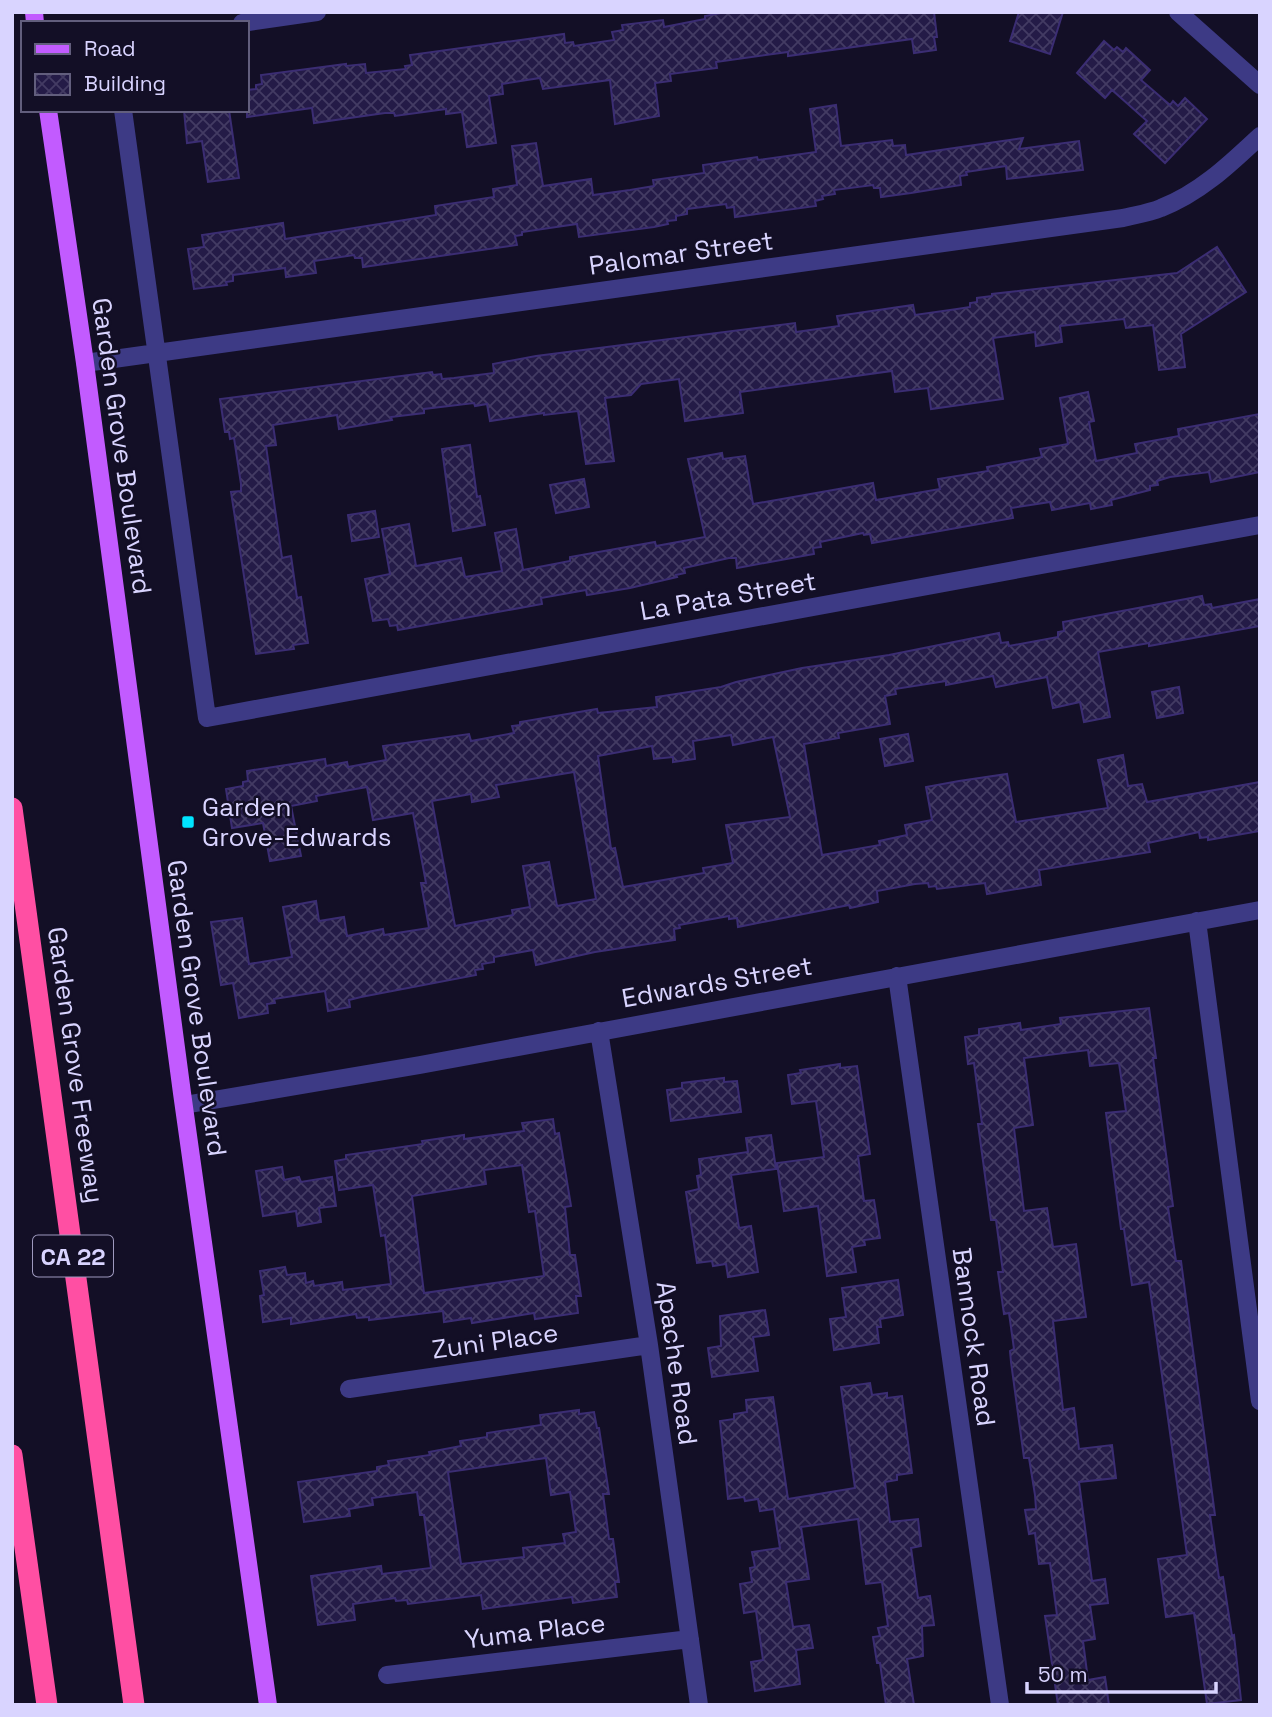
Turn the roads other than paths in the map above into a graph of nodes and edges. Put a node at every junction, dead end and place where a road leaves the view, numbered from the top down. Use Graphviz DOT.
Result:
graph roads {
  1 [pos="317,12"];
  2 [pos="1178,12"];
  3 [pos="248,22"];
  4 [pos="1260,85"];
  5 [pos="48,112"];
  6 [pos="123,112"];
  7 [pos="1260,136"];
  8 [pos="156,352"];
  9 [pos="85,363"];
  10 [pos="1260,525"];
  11 [pos="207,718"];
  12 [pos="12,808"];
  13 [pos="1260,910"];
  14 [pos="1196,921"];
  15 [pos="897,976"];
  16 [pos="599,1031"];
  17 [pos="184,1105"];
  18 [pos="649,1345"];
  19 [pos="349,1389"];
  20 [pos="1260,1401"];
  21 [pos="12,1455"];
  22 [pos="690,1639"];
  23 [pos="387,1675"];
  24 [pos="47,1705"];
  25 [pos="134,1705"];
  26 [pos="268,1705"];
  27 [pos="699,1705"];
  28 [pos="1000,1705"];
  1 -- 3 [label="street"];
  2 -- 4 [label="street"];
  5 -- 9 [label="main road, Garden Grove Boulevard"];
  6 -- 8 [label="street, Garden Grove Boulevard"];
  7 -- 8 [label="street, Palomar Street"];
  8 -- 9 [label="street, Palomar Street"];
  8 -- 11 [label="street, Garden Grove Boulevard"];
  9 -- 17 [label="main road, Garden Grove Boulevard"];
  10 -- 11 [label="street, La Pata Street"];
  12 -- 25 [label="highway, Garden Grove Freeway / CA 22"];
  13 -- 14 [label="street, Edwards Street"];
  14 -- 15 [label="street, Edwards Street"];
  14 -- 20 [label="street"];
  15 -- 16 [label="street, Edwards Street"];
  15 -- 28 [label="street, Bannock Road"];
  16 -- 17 [label="street, Edwards Street"];
  16 -- 18 [label="street, Apache Road"];
  17 -- 26 [label="main road, Garden Grove Boulevard"];
  18 -- 19 [label="street, Zuni Place"];
  18 -- 22 [label="street, Apache Road"];
  21 -- 24 [label="highway"];
  22 -- 23 [label="street, Yuma Place"];
  22 -- 27 [label="street, Apache Road"];
}
